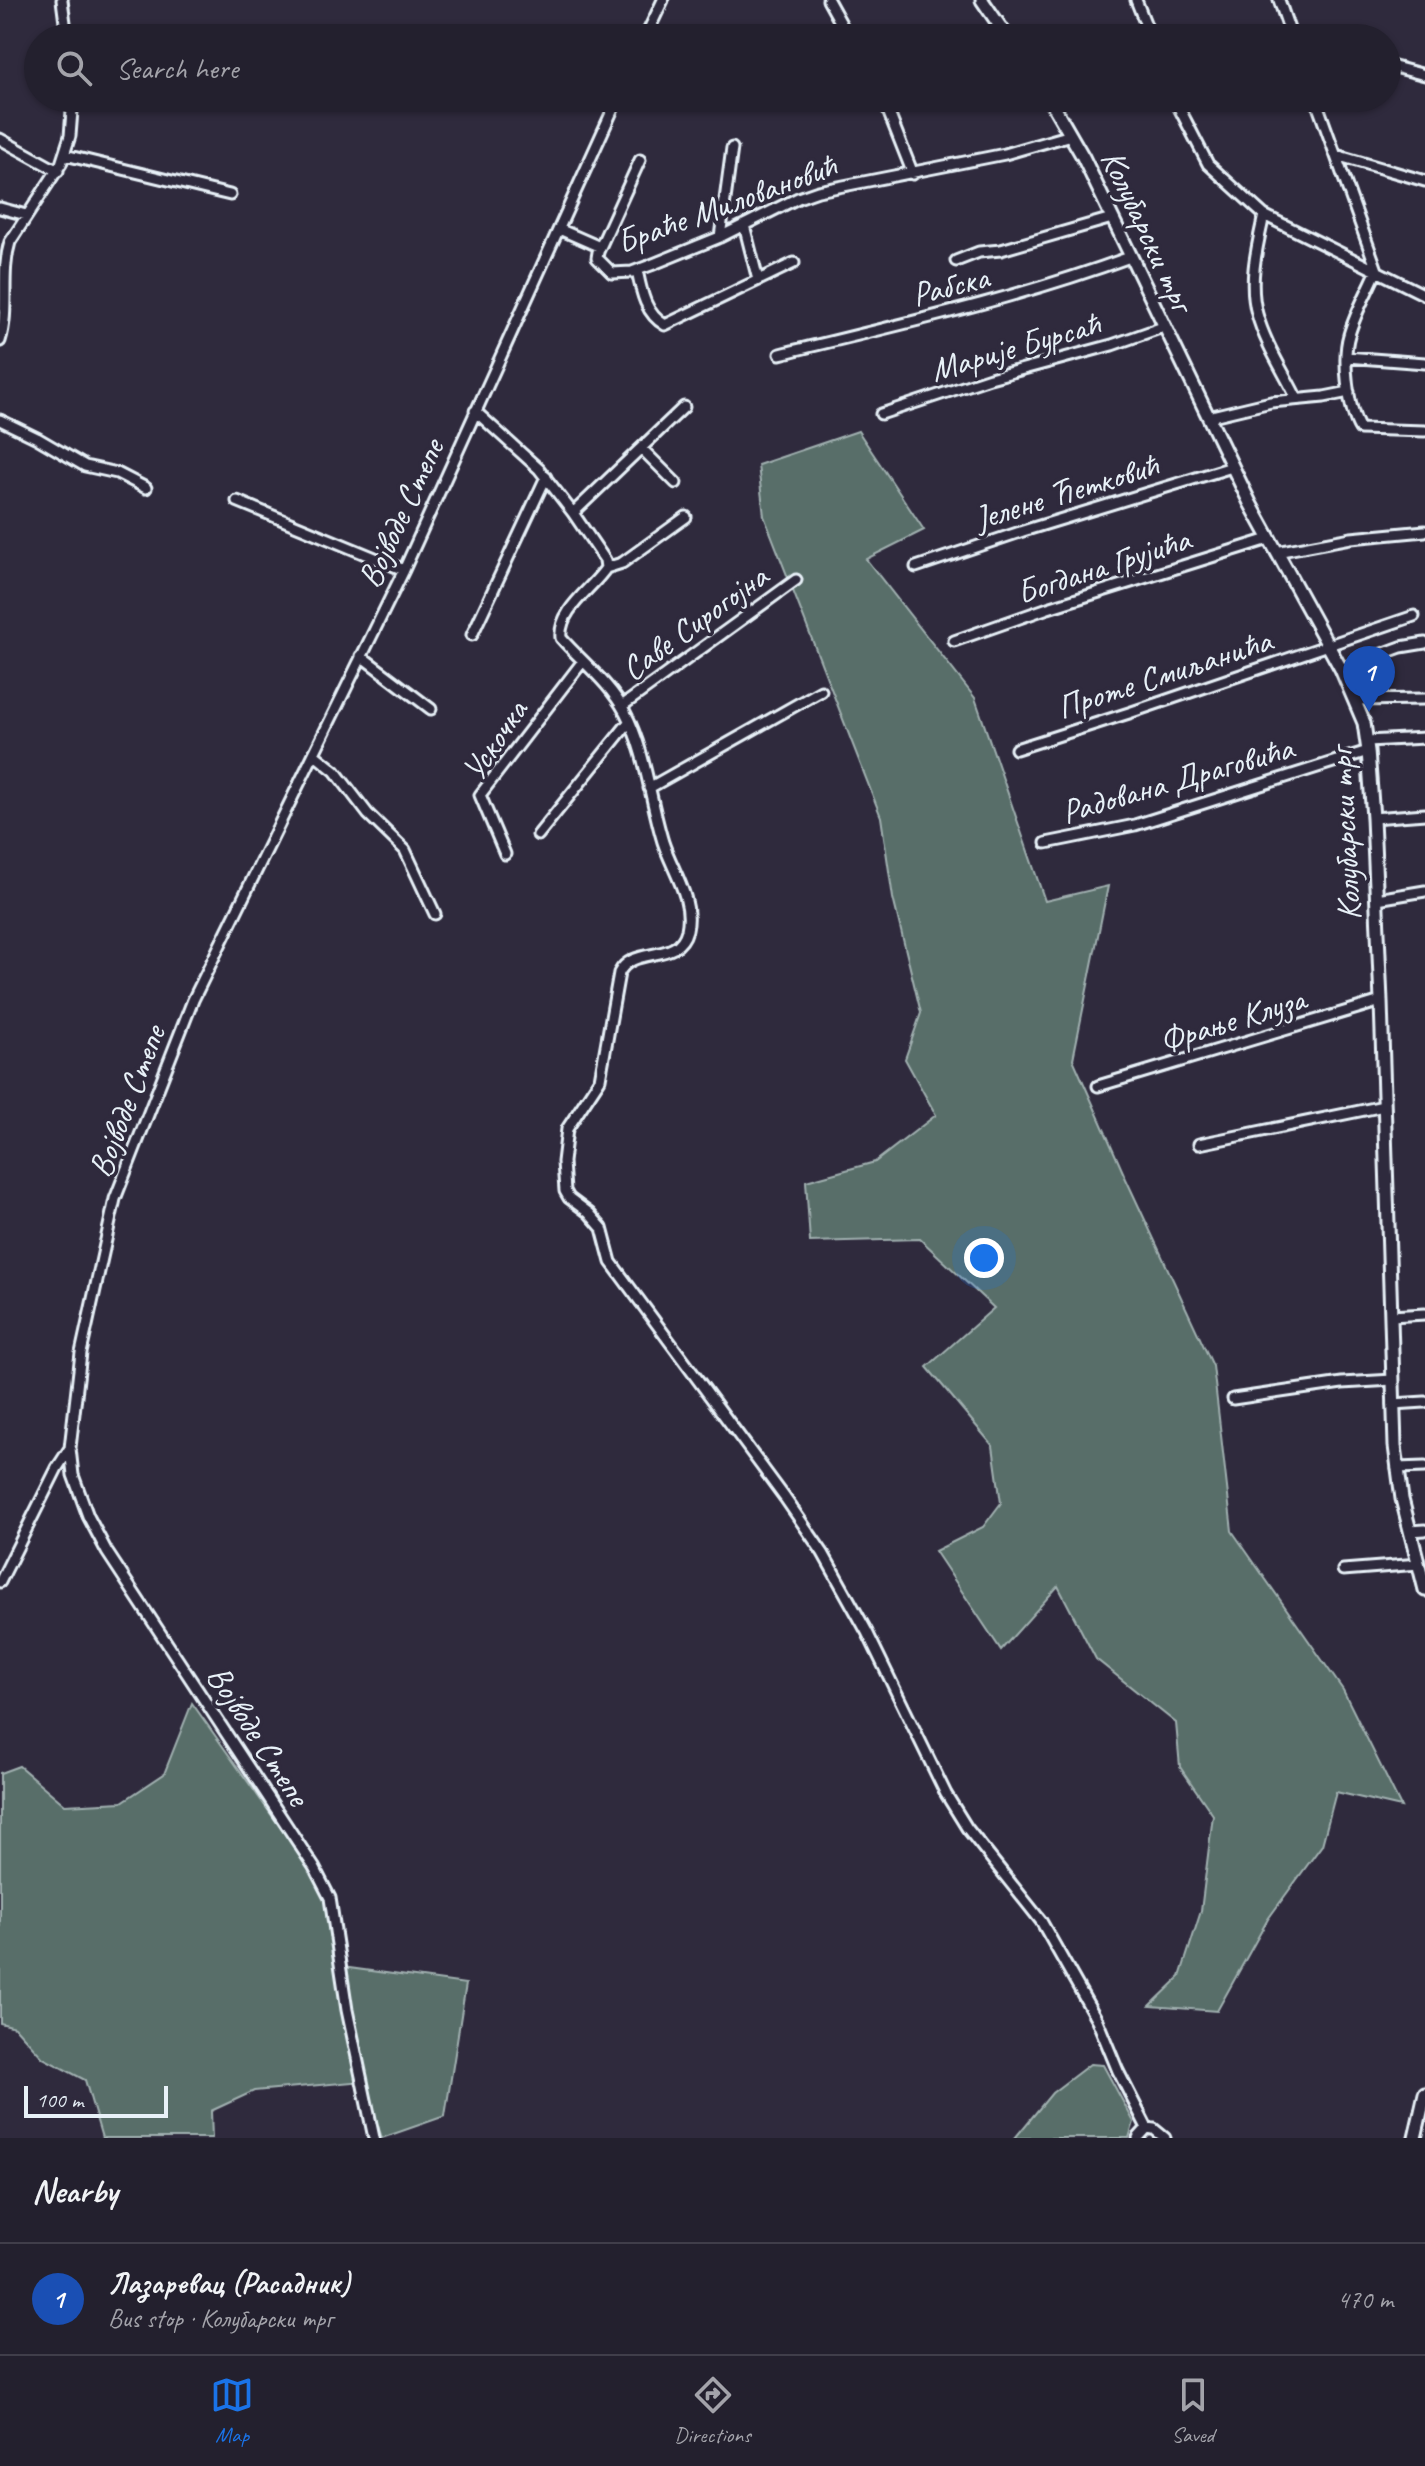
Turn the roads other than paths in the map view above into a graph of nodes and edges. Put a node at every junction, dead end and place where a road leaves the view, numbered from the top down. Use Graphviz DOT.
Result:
graph roads {
  1 [pos="62,0"];
  2 [pos="663,0"];
  3 [pos="828,0"];
  4 [pos="982,0"];
  5 [pos="1136,0"];
  6 [pos="1279,0"];
  7 [pos="65,24"];
  8 [pos="652,24"];
  9 [pos="841,24"];
  10 [pos="998,24"];
  11 [pos="1145,24"];
  12 [pos="1287,24"];
  13 [pos="1401,69"];
  14 [pos="1425,75"];
  15 [pos="72,112"];
  16 [pos="612,112"];
  17 [pos="889,112"];
  18 [pos="1057,112"];
  19 [pos="1181,112"];
  20 [pos="1320,112"];
  21 [pos="1071,135"];
  22 [pos="0,139"];
  23 [pos="732,148"];
  24 [pos="65,155"];
  25 [pos="1336,155"];
  26 [pos="640,160"];
  27 [pos="58,171"];
  28 [pos="913,174"];
  29 [pos="1425,181"];
  30 [pos="230,195"];
  31 [pos="0,208"];
  32 [pos="26,215"];
  33 [pos="1264,215"];
  34 [pos="1112,218"];
  35 [pos="744,225"];
  36 [pos="559,229"];
  37 [pos="720,237"];
  38 [pos="599,249"];
  39 [pos="1130,257"];
  40 [pos="956,261"];
  41 [pos="794,263"];
  42 [pos="637,270"];
  43 [pos="1377,270"];
  44 [pos="758,280"];
  45 [pos="2,289"];
  46 [pos="1425,295"];
  47 [pos="1163,327"];
  48 [pos="0,341"];
  49 [pos="780,354"];
  50 [pos="1346,357"];
  51 [pos="1425,363"];
  52 [pos="1349,392"];
  53 [pos="1297,399"];
  54 [pos="684,407"];
  55 [pos="475,411"];
  56 [pos="881,414"];
  57 [pos="1208,417"];
  58 [pos="0,420"];
  59 [pos="1425,431"];
  60 [pos="641,448"];
  61 [pos="1232,467"];
  62 [pos="546,477"];
  63 [pos="676,483"];
  64 [pos="146,488"];
  65 [pos="237,501"];
  66 [pos="573,513"];
  67 [pos="686,517"];
  68 [pos="1425,531"];
  69 [pos="1269,539"];
  70 [pos="1276,552"];
  71 [pos="916,567"];
  72 [pos="606,568"];
  73 [pos="404,570"];
  74 [pos="796,580"];
  75 [pos="1414,616"];
  76 [pos="472,635"];
  77 [pos="954,641"];
  78 [pos="1425,643"];
  79 [pos="1327,645"];
  80 [pos="361,656"];
  81 [pos="583,661"];
  82 [pos="1341,669"];
  83 [pos="821,691"];
  84 [pos="1425,699"];
  85 [pos="1356,700"];
  86 [pos="622,706"];
  87 [pos="431,709"];
  88 [pos="629,722"];
  89 [pos="1425,738"];
  90 [pos="1368,746"];
  91 [pos="1016,749"];
  92 [pos="315,755"];
  93 [pos="649,788"];
  94 [pos="1425,814"];
  95 [pos="1373,818"];
  96 [pos="538,835"];
  97 [pos="1046,843"];
  98 [pos="505,854"];
  99 [pos="1425,891"];
  100 [pos="1377,899"];
  101 [pos="435,914"];
  102 [pos="1381,1001"];
  103 [pos="1098,1086"];
  104 [pos="1384,1106"];
  105 [pos="1199,1144"];
  106 [pos="1425,1314"];
  107 [pos="1391,1316"];
  108 [pos="1393,1380"];
  109 [pos="1233,1399"];
  110 [pos="1425,1402"];
  111 [pos="1393,1404"];
  112 [pos="70,1448"];
  113 [pos="1425,1467"];
  114 [pos="1397,1468"];
  115 [pos="1425,1530"];
  116 [pos="1410,1531"];
  117 [pos="1419,1564"];
  118 [pos="1343,1570"];
  119 [pos="0,1582"];
  120 [pos="1425,1589"];
  121 [pos="1425,2094"];
  122 [pos="1147,2128"];
  123 [pos="374,2138"];
  124 [pos="1138,2138"];
  125 [pos="1165,2138"];
  126 [pos="1415,2138"];
  1 -- 7 [label="street"];
  2 -- 8 [label="street"];
  3 -- 9 [label="street"];
  4 -- 10 [label="street"];
  5 -- 11 [label="street"];
  6 -- 12 [label="street"];
  13 -- 14 [label="street"];
  15 -- 24 [label="street"];
  16 -- 36 [label="street, Војводе Степе"];
  17 -- 28 [label="street"];
  18 -- 21 [label="street, Колубарски трг"];
  19 -- 33 [label="street"];
  20 -- 25 [label="street"];
  21 -- 28 [label="street, Браће Миловановић"];
  21 -- 34 [label="street, Колубарски трг"];
  22 -- 27 [label="street"];
  23 -- 37 [label="street"];
  24 -- 27 [label="street"];
  24 -- 30 [label="street"];
  25 -- 29 [label="street"];
  25 -- 43 [label="street"];
  26 -- 38 [label="street"];
  27 -- 32 [label="street"];
  28 -- 35 [label="street, Браће Миловановић"];
  31 -- 32 [label="street"];
  32 -- 45 [label="street"];
  33 -- 43 [label="street"];
  33 -- 53 [label="street"];
  34 -- 39 [label="street, Колубарски трг"];
  34 -- 40 [label="street"];
  35 -- 37 [label="street, Браће Миловановић"];
  35 -- 44 [label="street"];
  36 -- 38 [label="street"];
  36 -- 55 [label="street, Војводе Степе"];
  37 -- 42 [label="street, Браће Миловановић"];
  38 -- 42 [label="street, Браће Миловановић"];
  39 -- 47 [label="street, Колубарски трг"];
  39 -- 49 [label="street, Рабска"];
  41 -- 44 [label="street"];
  42 -- 44 [label="street"];
  43 -- 46 [label="street"];
  43 -- 50 [label="street"];
  45 -- 48 [label="street"];
  47 -- 56 [label="street, Марије Бурсаћ"];
  47 -- 57 [label="street, Колубарски трг"];
  50 -- 51 [label="street"];
  50 -- 52 [label="street"];
  52 -- 53 [label="street"];
  52 -- 59 [label="street"];
  53 -- 57 [label="street"];
  54 -- 60 [label="street"];
  55 -- 62 [label="street"];
  55 -- 73 [label="street, Војводе Степе"];
  57 -- 61 [label="street, Колубарски трг"];
  58 -- 64 [label="street"];
  60 -- 63 [label="street"];
  60 -- 66 [label="street"];
  61 -- 69 [label="street, Колубарски трг"];
  61 -- 71 [label="street, Јелене Ћетковић"];
  62 -- 66 [label="street"];
  62 -- 76 [label="street"];
  65 -- 73 [label="street"];
  66 -- 72 [label="street"];
  67 -- 72 [label="street"];
  68 -- 70 [label="street"];
  69 -- 70 [label="street, Колубарски трг"];
  69 -- 77 [label="street, Богдана Грујића"];
  70 -- 79 [label="street, Колубарски трг"];
  72 -- 81 [label="street"];
  73 -- 80 [label="street, Војводе Степе"];
  74 -- 86 [label="street, Саве Сирогојна"];
  75 -- 79 [label="street, Проте Смиљанића"];
  78 -- 82 [label="street"];
  79 -- 82 [label="street, Колубарски трг"];
  79 -- 91 [label="street, Проте Смиљанића"];
  80 -- 87 [label="street"];
  80 -- 92 [label="street, Војводе Степе"];
  81 -- 86 [label="street"];
  81 -- 98 [label="street, Ускочка"];
  82 -- 85 [label="street, Колубарски трг"];
  83 -- 93 [label="street"];
  84 -- 85 [label="street"];
  85 -- 90 [label="street, Колубарски трг"];
  86 -- 88 [label="street"];
  88 -- 93 [label="street"];
  88 -- 96 [label="street"];
  89 -- 90 [label="street, Радована Драговића"];
  90 -- 95 [label="street, Колубарски трг"];
  90 -- 97 [label="street, Радована Драговића"];
  92 -- 101 [label="street"];
  92 -- 112 [label="street, Војводе Степе"];
  93 -- 122 [label="street"];
  94 -- 95 [label="street"];
  95 -- 100 [label="street, Колубарски трг"];
  99 -- 100 [label="street"];
  100 -- 102 [label="street, Колубарски трг"];
  102 -- 103 [label="street, Фрање Клуза"];
  102 -- 104 [label="street, Колубарски трг"];
  104 -- 105 [label="street"];
  104 -- 107 [label="street, Колубарски трг"];
  106 -- 107 [label="street"];
  107 -- 108 [label="street, Колубарски трг"];
  108 -- 109 [label="street"];
  108 -- 111 [label="street, Колубарски трг"];
  110 -- 111 [label="street"];
  111 -- 114 [label="street, Колубарски трг"];
  112 -- 119 [label="street"];
  112 -- 123 [label="street, Војводе Степе"];
  113 -- 114 [label="street"];
  114 -- 116 [label="street, Колубарски трг"];
  115 -- 116 [label="street"];
  116 -- 117 [label="street, Колубарски трг"];
  117 -- 118 [label="street"];
  117 -- 120 [label="street, Колубарски трг"];
  121 -- 126 [label="street"];
  122 -- 124 [label="street"];
  122 -- 125 [label="street"];
}
